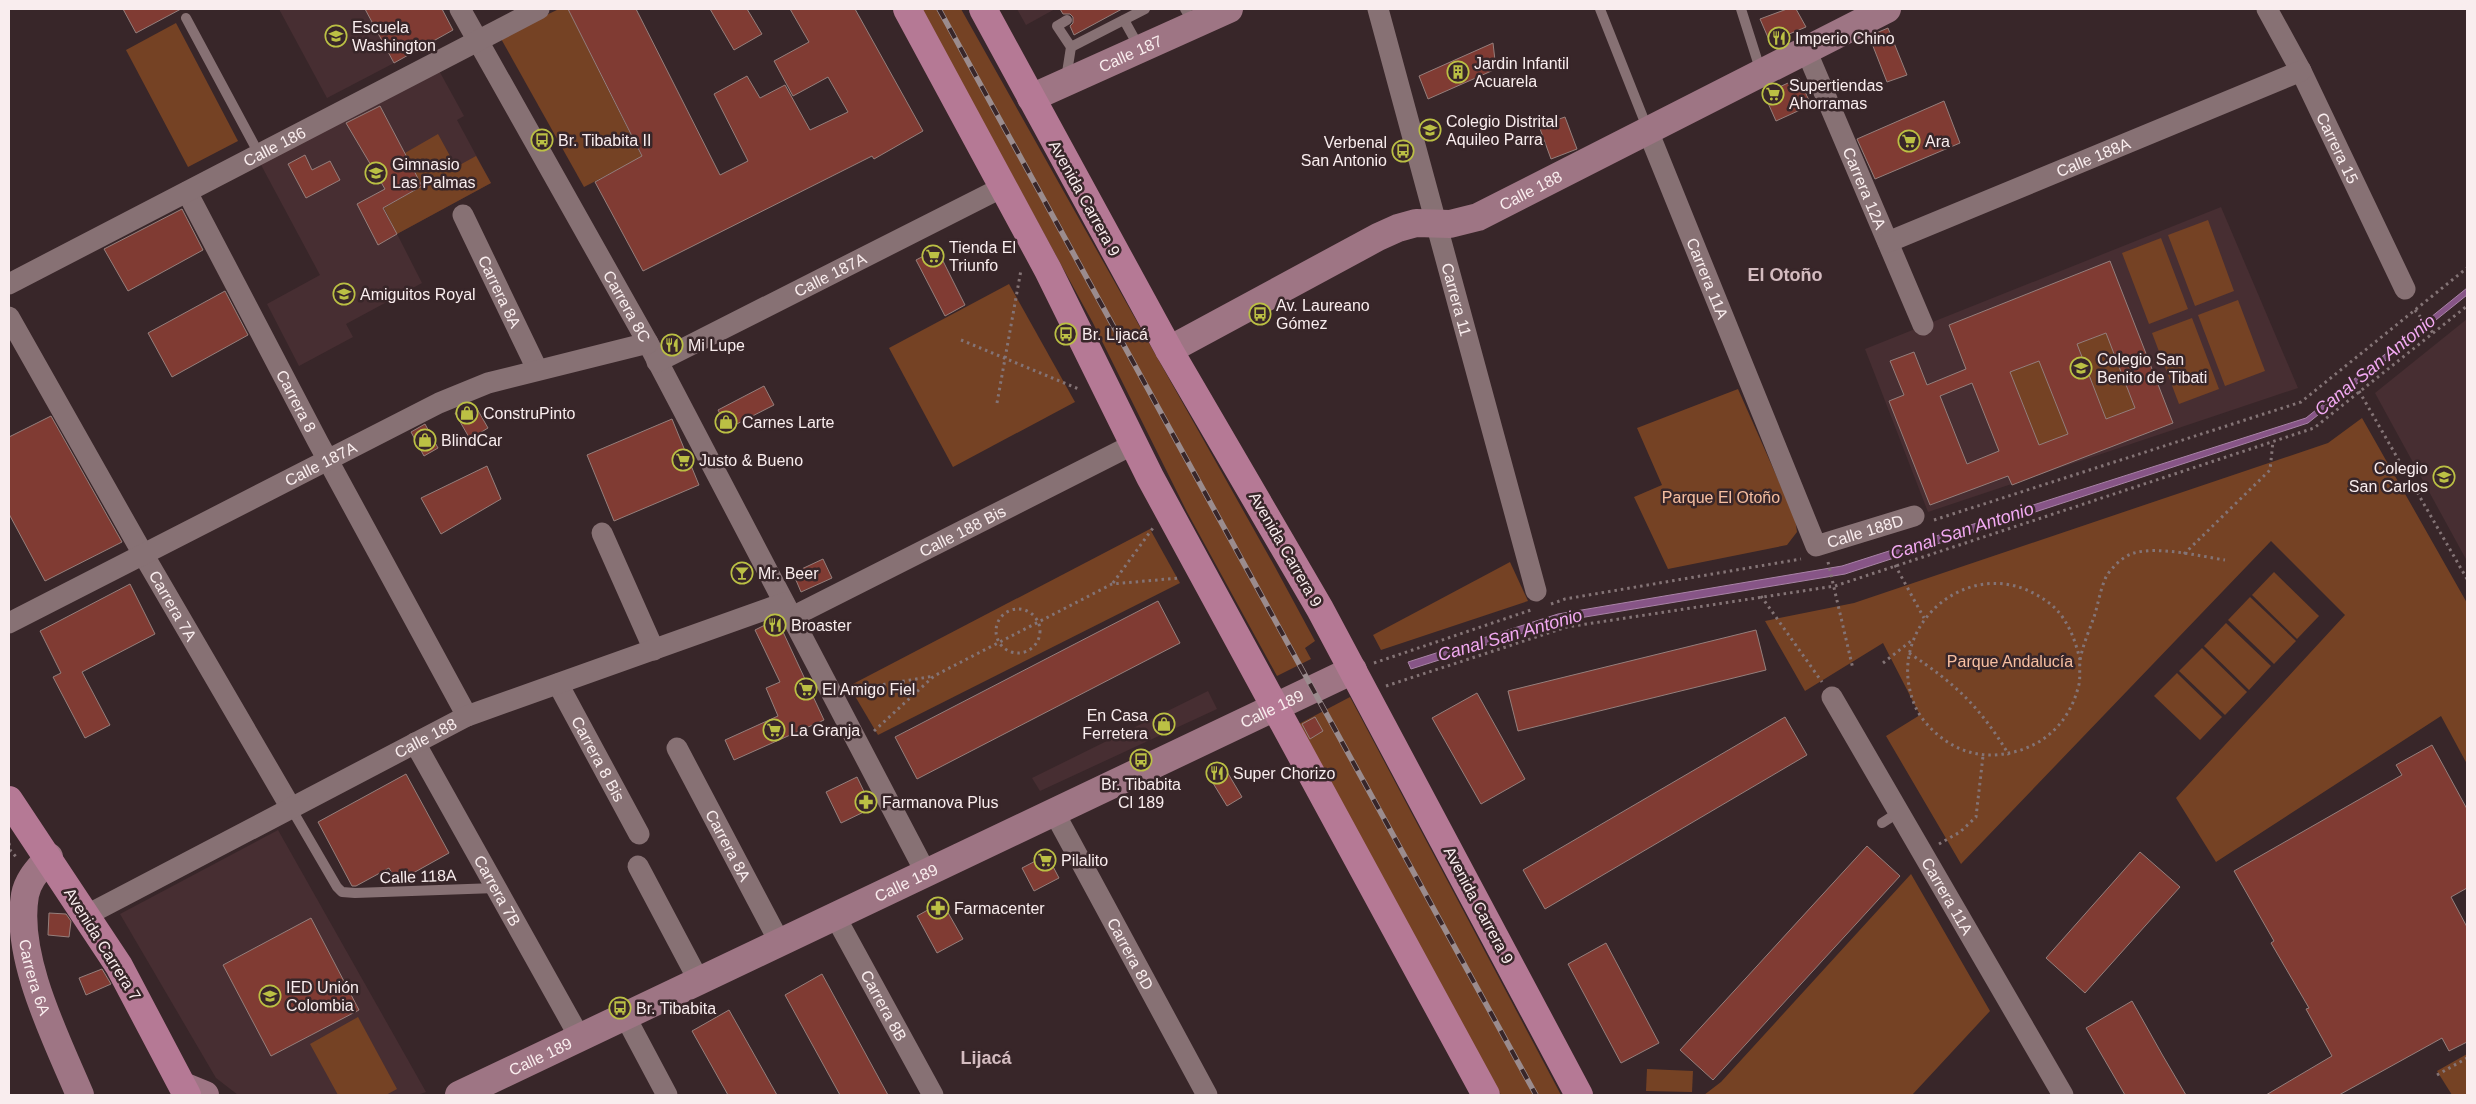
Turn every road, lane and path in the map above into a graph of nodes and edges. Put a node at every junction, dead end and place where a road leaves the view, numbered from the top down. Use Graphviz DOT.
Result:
graph roads {
  1 [pos="460,9"];
  2 [pos="539,9"];
  3 [pos="907,9"];
  4 [pos="983,9"];
  5 [pos="1145,9"];
  6 [pos="1229,9"];
  7 [pos="1378,9"];
  8 [pos="1600,9"];
  9 [pos="1741,9"];
  10 [pos="1887,9"];
  11 [pos="2267,9"];
  12 [pos="1190,17"];
  13 [pos="186,18"];
  14 [pos="1850,18"];
  15 [pos="1067,20"];
  16 [pos="1124,20"];
  17 [pos="477,40"];
  18 [pos="1071,47"];
  19 [pos="1140,49"];
  20 [pos="1806,50"];
  21 [pos="2301,72"];
  22 [pos="1761,73"];
  23 [pos="1066,83"];
  24 [pos="1031,98"];
  25 [pos="1648,131"];
  26 [pos="259,154"];
  27 [pos="1003,187"];
  28 [pos="186,192"];
  29 [pos="463,215"];
  30 [pos="1436,223"];
  31 [pos="1888,242"];
  32 [pos="1022,267"];
  33 [pos="2467,268"];
  34 [pos="9,284"];
  35 [pos="2405,289"];
  36 [pos="2467,306"];
  37 [pos="2415,310"];
  38 [pos="9,317"];
  39 [pos="1924,325"];
  40 [pos="2433,333"];
  41 [pos="961,340"];
  42 [pos="1169,350"];
  43 [pos="652,353"];
  44 [pos="1005,358"];
  45 [pos="537,369"];
  46 [pos="1082,391"];
  47 [pos="2359,391"];
  48 [pos="997,403"];
  49 [pos="2273,441"];
  50 [pos="1134,444"];
  51 [pos="327,459"];
  52 [pos="1922,518"];
  53 [pos="1158,520"];
  54 [pos="602,533"];
  55 [pos="1816,553"];
  56 [pos="143,554"];
  57 [pos="2183,554"];
  58 [pos="2225,560"];
  59 [pos="1895,565"];
  60 [pos="1188,577"];
  61 [pos="2467,580"];
  62 [pos="1112,584"];
  63 [pos="1835,586"];
  64 [pos="1761,596"];
  65 [pos="1541,601"];
  66 [pos="788,610"];
  67 [pos="1924,618"];
  68 [pos="1038,622"];
  69 [pos="9,623"];
  70 [pos="1912,641"];
  71 [pos="1000,642"];
  72 [pos="654,650"];
  73 [pos="1909,654"];
  74 [pos="2080,660"];
  75 [pos="1883,663"];
  76 [pos="1363,667"];
  77 [pos="1853,669"];
  78 [pos="934,676"];
  79 [pos="558,684"];
  80 [pos="1385,686"];
  81 [pos="832,694"];
  82 [pos="1832,697"];
  83 [pos="1273,708"];
  84 [pos="467,716"];
  85 [pos="415,742"];
  86 [pos="859,745"];
  87 [pos="677,748"];
  88 [pos="2009,755"];
  89 [pos="1983,756"];
  90 [pos="9,800"];
  91 [pos="291,808"];
  92 [pos="1054,812"];
  93 [pos="1900,812"];
  94 [pos="1882,824"];
  95 [pos="639,834"];
  96 [pos="1923,853"];
  97 [pos="49,857"];
  98 [pos="638,866"];
  99 [pos="926,873"];
  100 [pos="496,888"];
  101 [pos="342,892"];
  102 [pos="87,915"];
  103 [pos="835,916"];
  104 [pos="780,943"];
  105 [pos="699,981"];
  106 [pos="624,1016"];
  107 [pos="580,1038"];
  108 [pos="2467,1058"];
  109 [pos="2436,1075"];
  110 [pos="192,1092"];
  111 [pos="80,1095"];
  112 [pos="459,1095"];
  113 [pos="667,1095"];
  114 [pos="933,1095"];
  115 [pos="1207,1095"];
  116 [pos="1486,1095"];
  117 [pos="1579,1095"];
  118 [pos="2063,1095"];
  1 -- 17 [label="street, Carrera 8C"];
  2 -- 17 [label="street, Calle 186"];
  3 -- 27 [label="main road"];
  4 -- 24 [label="main road, Avenida Carrera 9"];
  5 -- 16 [label="lane"];
  6 -- 12 [label="street, Calle 187"];
  7 -- 30 [label="street, Carrera 11"];
  8 -- 25 [label="lane, Carrera 11A"];
  9 -- 22 [label="lane"];
  10 -- 14 [label="street, Calle 188"];
  11 -- 21 [label="street, Carrera 15"];
  12 -- 19 [label="street, Calle 187"];
  13 -- 26 [label="lane"];
  14 -- 20 [label="street, Calle 188"];
  15 -- 18 [label="lane"];
  16 -- 18 [label="lane"];
  16 -- 19 [label="lane"];
  17 -- 26 [label="street, Calle 186"];
  17 -- 43 [label="street, Carrera 8C"];
  18 -- 23 [label="lane"];
  19 -- 23 [label="street, Calle 187"];
  20 -- 22 [label="street, Calle 188"];
  20 -- 31 [label="street, Carrera 12A"];
  21 -- 31 [label="street, Calle 188A"];
  21 -- 35 [label="street, Carrera 15"];
  22 -- 25 [label="street, Calle 188"];
  23 -- 24 [label="street, Calle 187"];
  24 -- 42 [label="main road, Avenida Carrera 9"];
  25 -- 30 [label="street, Calle 188"];
  25 -- 55 [label="street, Carrera 11A"];
  26 -- 28 [label="street, Calle 186"];
  27 -- 43 [label="street, Calle 187A"];
  27 -- 50 [label="main road"];
  28 -- 34 [label="street, Calle 186"];
  28 -- 51 [label="street, Carrera 8"];
  29 -- 45 [label="street, Carrera 8A"];
  30 -- 42 [label="street, Calle 188"];
  30 -- 65 [label="street, Carrera 11"];
  31 -- 39 [label="street, Carrera 12A"];
  32 -- 44 [label="path"];
  33 -- 37 [label="path"];
  36 -- 40 [label="path"];
  37 -- 40 [label="path"];
  37 -- 52 [label="path"];
  38 -- 56 [label="street, Carrera 7A"];
  40 -- 47 [label="path"];
  41 -- 44 [label="path"];
  42 -- 76 [label="main road, Avenida Carrera 9"];
  43 -- 45 [label="street, Calle 187A"];
  43 -- 66 [label="street, Carrera 8C"];
  44 -- 46 [label="path"];
  44 -- 48 [label="path"];
  45 -- 51 [label="street, Calle 187A"];
  47 -- 49 [label="path"];
  47 -- 61 [label="path"];
  49 -- 57 [label="path"];
  49 -- 59 [label="path"];
  50 -- 66 [label="street, Calle 188 Bis"];
  50 -- 83 [label="main road"];
  51 -- 56 [label="street, Calle 187A"];
  51 -- 84 [label="street, Carrera 8"];
  52 -- 55 [label="street, Calle 188D"];
  53 -- 62 [label="path"];
  54 -- 72 [label="street"];
  55 -- 63 [label="path"];
  55 -- 65 [label="path"];
  56 -- 69 [label="street, Calle 187A"];
  56 -- 91 [label="street, Carrera 7A"];
  57 -- 58 [label="path"];
  57 -- 74 [label="path"];
  59 -- 63 [label="path"];
  59 -- 67 [label="path"];
  60 -- 62 [label="path"];
  62 -- 68 [label="path"];
  63 -- 64 [label="path"];
  63 -- 77 [label="path"];
  64 -- 80 [label="path"];
  64 -- 82 [label="path"];
  65 -- 76 [label="path"];
  66 -- 72 [label="street, Calle 188"];
  66 -- 81 [label="street, Carrera 8C"];
  67 -- 70 [label="path"];
  67 -- 74 [label="path"];
  68 -- 71 [label="path"];
  68 -- 71 [label="path"];
  68 -- 71 [label="path"];
  70 -- 73 [label="path"];
  70 -- 75 [label="path"];
  71 -- 78 [label="path"];
  72 -- 79 [label="street, Calle 188"];
  73 -- 88 [label="path"];
  73 -- 89 [label="path"];
  74 -- 88 [label="path"];
  76 -- 83 [label="street, Calle 189"];
  76 -- 117 [label="main road, Avenida Carrera 9"];
  78 -- 81 [label="path"];
  78 -- 86 [label="path"];
  79 -- 84 [label="street, Calle 188"];
  79 -- 95 [label="street, Carrera 8 Bis"];
  81 -- 86 [label="street, Carrera 8C"];
  82 -- 93 [label="street, Carrera 11A"];
  83 -- 92 [label="street, Calle 189"];
  83 -- 116 [label="main road"];
  84 -- 85 [label="street, Calle 188"];
  85 -- 91 [label="street, Calle 188"];
  85 -- 100 [label="street, Carrera 7B"];
  86 -- 99 [label="street, Carrera 8C"];
  87 -- 104 [label="street, Carrera 8A"];
  88 -- 89 [label="path"];
  89 -- 96 [label="path"];
  90 -- 97 [label="main road, Avenida Carrera 7"];
  91 -- 101 [label="lane, Carrera 7A"];
  91 -- 102 [label="street, Calle 188"];
  92 -- 99 [label="street, Calle 189"];
  92 -- 115 [label="street, Carrera 8D"];
  93 -- 94 [label="lane"];
  93 -- 96 [label="street, Carrera 11A"];
  96 -- 118 [label="street, Carrera 11A"];
  97 -- 102 [label="main road, Avenida Carrera 7"];
  97 -- 111 [label="street, Carrera 6A"];
  98 -- 105 [label="street"];
  99 -- 103 [label="street, Calle 189"];
  100 -- 101 [label="lane, Calle 118A"];
  100 -- 107 [label="street, Carrera 7B"];
  102 -- 110 [label="main road, Avenida Carrera 7"];
  103 -- 104 [label="street, Calle 189"];
  103 -- 114 [label="street, Carrera 8B"];
  104 -- 105 [label="street, Calle 189"];
  105 -- 106 [label="street, Calle 189"];
  106 -- 107 [label="street, Calle 189"];
  106 -- 113 [label="street"];
  107 -- 112 [label="street, Calle 189"];
  108 -- 109 [label="path"];
}
